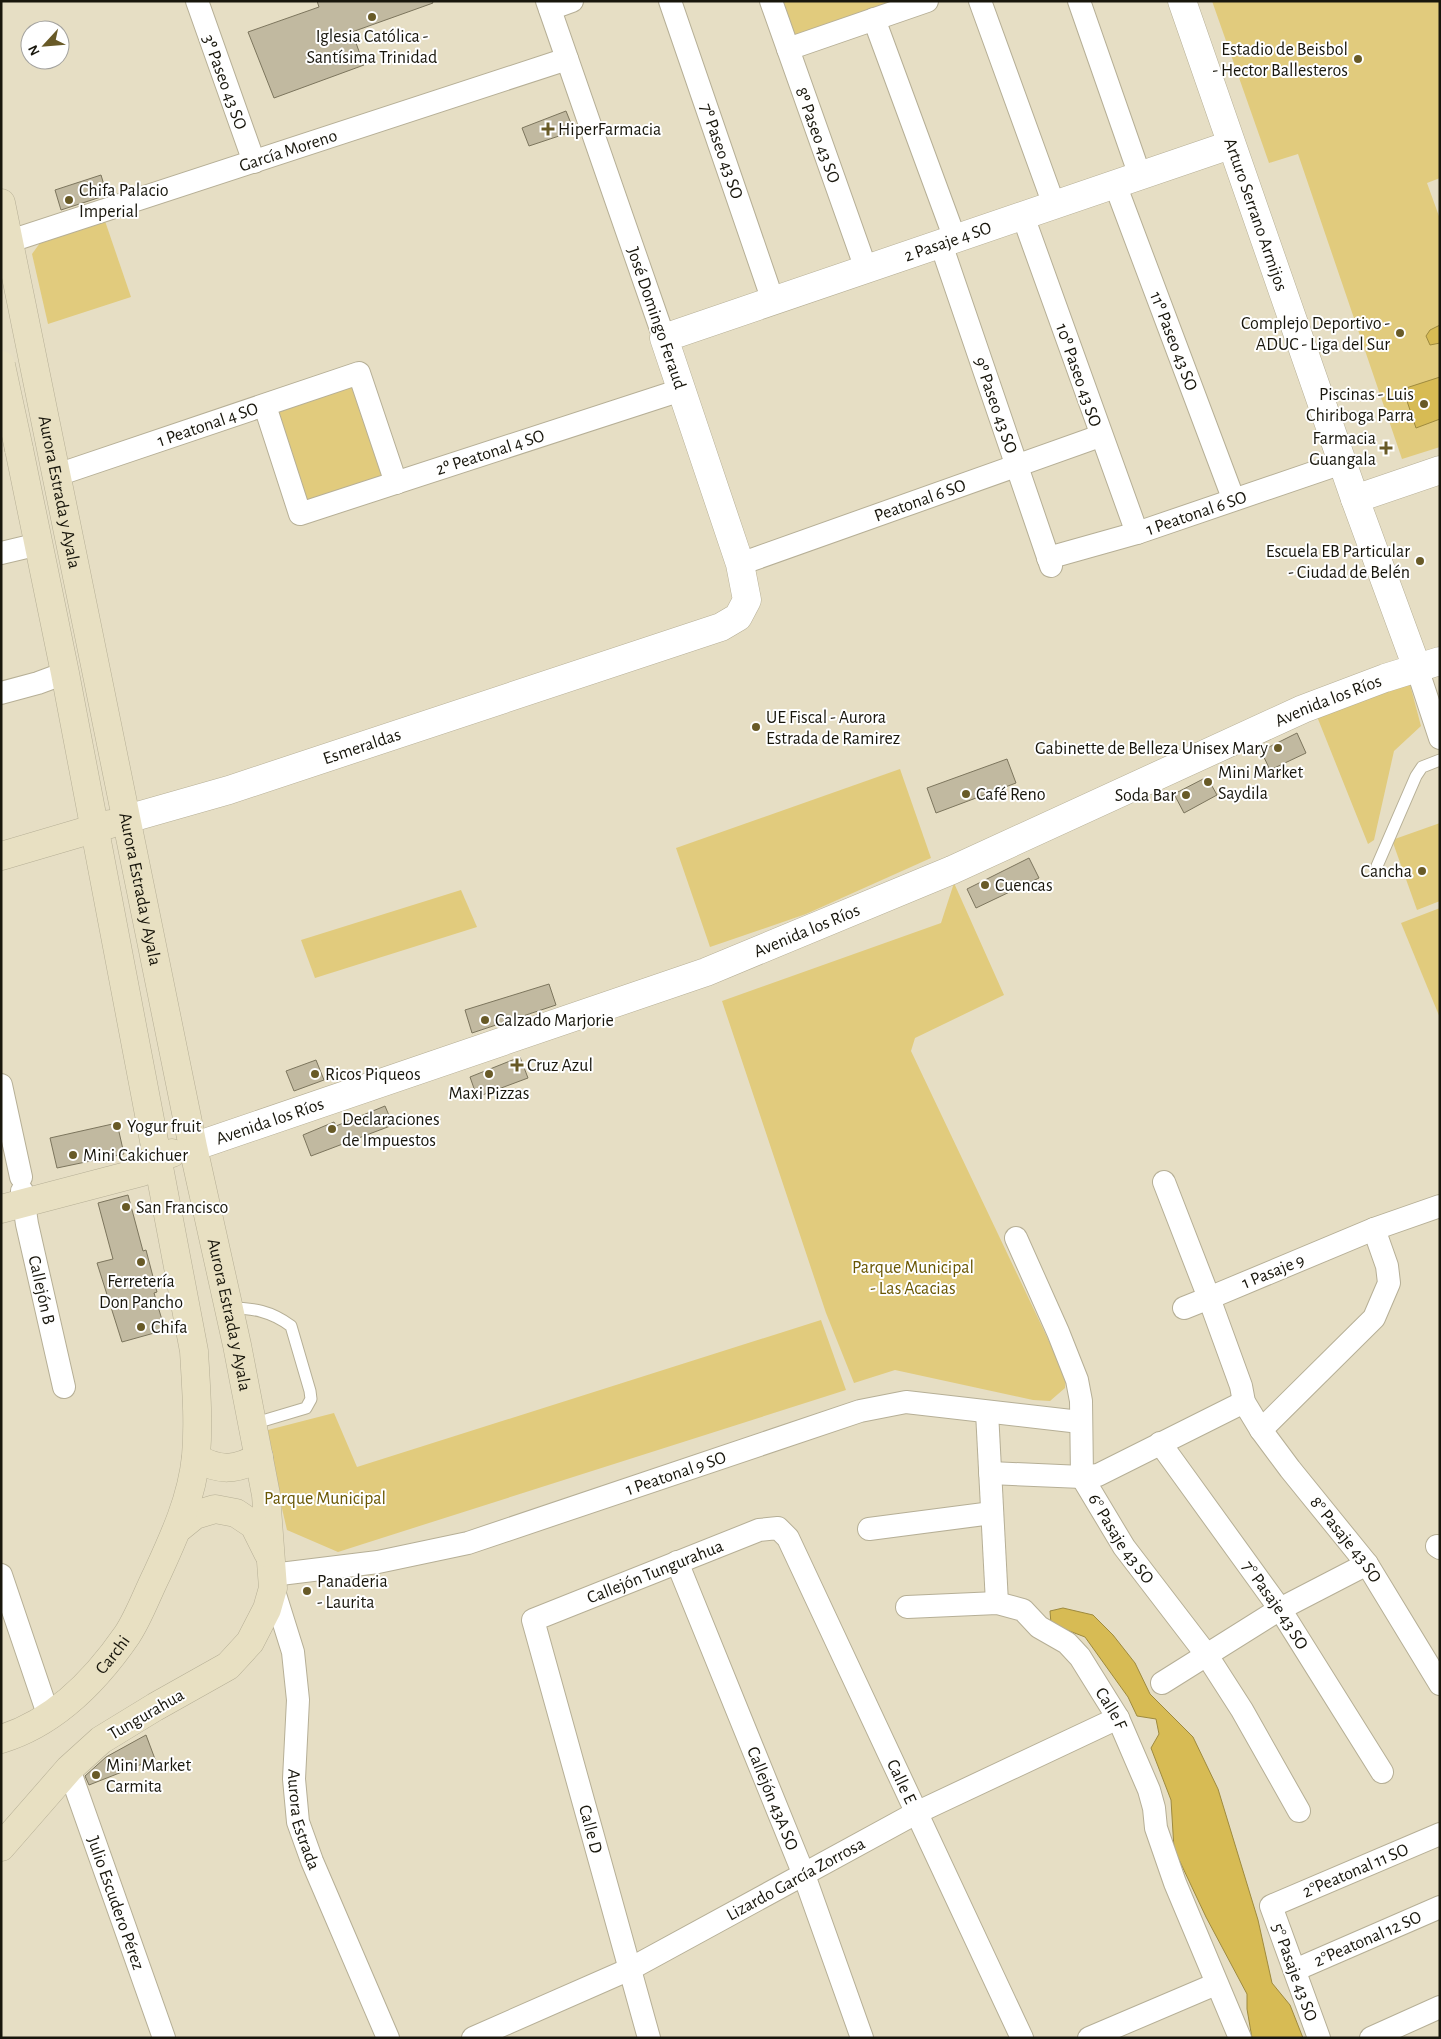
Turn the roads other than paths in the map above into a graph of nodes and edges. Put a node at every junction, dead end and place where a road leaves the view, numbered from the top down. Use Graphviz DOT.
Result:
graph roads {
  1 [pos="197,1"];
  2 [pos="572,1"];
  3 [pos="670,1"];
  4 [pos="771,1"];
  5 [pos="927,1"];
  6 [pos="980,1"];
  7 [pos="1079,1"];
  8 [pos="1182,1"];
  9 [pos="548,5"];
  10 [pos="874,19"];
  11 [pos="788,49"];
  12 [pos="567,59"];
  13 [pos="1230,145"];
  14 [pos="254,162"];
  15 [pos="1127,180"];
  16 [pos="1,203"];
  17 [pos="1054,205"];
  18 [pos="1023,216"];
  19 [pos="948,241"];
  20 [pos="7,258"];
  21 [pos="866,269"];
  22 [pos="773,301"];
  23 [pos="664,338"];
  24 [pos="1,365"];
  25 [pos="681,390"];
  26 [pos="41,398"];
  27 [pos="1,406"];
  28 [pos="265,406"];
  29 [pos="1100,436"];
  30 [pos="10,451"];
  31 [pos="1342,463"];
  32 [pos="1017,465"];
  33 [pos="1440,470"];
  34 [pos="57,475"];
  35 [pos="396,483"];
  36 [pos="1233,498"];
  37 [pos="1355,499"];
  38 [pos="1137,533"];
  39 [pos="39,544"];
  40 [pos="1,553"];
  41 [pos="1050,562"];
  42 [pos="740,564"];
  43 [pos="721,627"];
  44 [pos="1428,664"];
  45 [pos="65,673"];
  46 [pos="1,693"];
  47 [pos="1440,738"];
  48 [pos="1440,760"];
  49 [pos="127,819"];
  50 [pos="94,829"];
  51 [pos="1,856"];
  52 [pos="1377,866"];
  53 [pos="1,1085"];
  54 [pos="193,1147"];
  55 [pos="157,1158"];
  56 [pos="1164,1182"];
  57 [pos="14,1195"];
  58 [pos="1440,1206"];
  59 [pos="1374,1229"];
  60 [pos="1016,1238"];
  61 [pos="1208,1298"];
  62 [pos="229,1308"];
  63 [pos="1184,1308"];
  64 [pos="64,1387"];
  65 [pos="1244,1402"];
  66 [pos="987,1412"];
  67 [pos="1080,1422"];
  68 [pos="252,1424"];
  69 [pos="1261,1430"];
  70 [pos="1160,1443"];
  71 [pos="196,1458"];
  72 [pos="258,1458"];
  73 [pos="990,1473"];
  74 [pos="1082,1477"];
  75 [pos="992,1513"];
  76 [pos="179,1528"];
  77 [pos="778,1528"];
  78 [pos="869,1529"];
  79 [pos="676,1562"];
  80 [pos="1367,1564"];
  81 [pos="1,1574"];
  82 [pos="272,1576"];
  83 [pos="997,1603"];
  84 [pos="907,1607"];
  85 [pos="1280,1609"];
  86 [pos="533,1620"];
  87 [pos="1206,1654"];
  88 [pos="1162,1683"];
  89 [pos="1440,1684"];
  90 [pos="49,1717"];
  91 [pos="1118,1718"];
  92 [pos="1,1739"];
  93 [pos="69,1770"];
  94 [pos="1382,1772"];
  95 [pos="1299,1811"];
  96 [pos="916,1813"];
  97 [pos="1440,1834"];
  98 [pos="1,1847"];
  99 [pos="804,1875"];
  100 [pos="1271,1906"];
  101 [pos="1440,1907"];
  102 [pos="630,1970"];
  103 [pos="1295,1970"];
  104 [pos="1216,1984"];
  105 [pos="1440,2007"];
  106 [pos="164,2038"];
  107 [pos="388,2038"];
  108 [pos="473,2038"];
  109 [pos="649,2038"];
  110 [pos="862,2038"];
  111 [pos="1022,2038"];
  112 [pos="1089,2038"];
  113 [pos="1240,2038"];
  114 [pos="1319,2038"];
  115 [pos="1371,2038"];
  1 -- 14 [label="street, 3º Paseo 43 SO"];
  2 -- 9 [label="street"];
  3 -- 22 [label="street, 7º Paseo 43 SO"];
  4 -- 11 [label="street, 8º Paseo 43 SO"];
  5 -- 10 [label="street"];
  6 -- 17 [label="street"];
  7 -- 15 [label="street, 11º Paseo 43 SO"];
  8 -- 13 [label="street, Arturo Serrano Armijos"];
  9 -- 12 [label="street, José Domingo Feraud"];
  10 -- 11 [label="street"];
  10 -- 19 [label="street, 9º Paseo 43 SO"];
  11 -- 21 [label="street, 8º Paseo 43 SO"];
  12 -- 14 [label="street, García Moreno"];
  12 -- 23 [label="street, José Domingo Feraud"];
  13 -- 15 [label="street, 2 Pasaje 4 SO"];
  13 -- 31 [label="street, Arturo Serrano Armijos"];
  14 -- 20 [label="street, García Moreno"];
  15 -- 17 [label="street, 2 Pasaje 4 SO"];
  15 -- 36 [label="street, 11º Paseo 43 SO"];
  16 -- 20 [label="main road, Aurora Estrada y Ayala"];
  17 -- 18 [label="street, 2 Pasaje 4 SO"];
  18 -- 19 [label="street, 2 Pasaje 4 SO"];
  18 -- 29 [label="street, 10º Paseo 43 SO"];
  19 -- 21 [label="street, 2 Pasaje 4 SO"];
  19 -- 32 [label="street, 9º Paseo 43 SO"];
  20 -- 26 [label="main road, Aurora Estrada y Ayala"];
  21 -- 22 [label="street, 2 Pasaje 4 SO"];
  22 -- 23 [label="street, 2 Pasaje 4 SO"];
  23 -- 25 [label="street, José Domingo Feraud"];
  24 -- 30 [label="main road, Aurora Estrada y Ayala, bridge"];
  25 -- 35 [label="street, 2º Peatonal 4 SO"];
  25 -- 42 [label="street, José Domingo Feraud"];
  26 -- 27 [label="street"];
  26 -- 34 [label="main road, Aurora Estrada y Ayala"];
  28 -- 34 [label="street, 1 Peatonal 4 SO"];
  28 -- 35 [label="street, 1 Peatonal 4 SO"];
  28 -- 35 [label="street, 2º Peatonal 4 SO"];
  29 -- 32 [label="street, Peatonal 6 SO"];
  29 -- 38 [label="street, 10º Paseo 43 SO"];
  30 -- 39 [label="main road, Aurora Estrada y Ayala"];
  31 -- 36 [label="street, 1 Peatonal 6 SO"];
  31 -- 37 [label="street, Arturo Serrano Armijos"];
  32 -- 41 [label="street, 9º Paseo 43 SO"];
  32 -- 42 [label="street, Peatonal 6 SO"];
  33 -- 37 [label="street"];
  34 -- 49 [label="main road, Aurora Estrada y Ayala"];
  36 -- 38 [label="street, 1 Peatonal 6 SO"];
  37 -- 44 [label="street, Arturo Serrano Armijos"];
  38 -- 41 [label="street, 1 Peatonal 6 SO"];
  39 -- 40 [label="street"];
  39 -- 45 [label="main road, Aurora Estrada y Ayala"];
  42 -- 43 [label="street, José Domingo Feraud"];
  43 -- 49 [label="street, Esmeraldas"];
  44 -- 47 [label="street, Arturo Serrano Armijos"];
  44 -- 54 [label="street, Avenida los Ríos"];
  45 -- 46 [label="street"];
  45 -- 50 [label="main road, Aurora Estrada y Ayala"];
  48 -- 52 [label="lane"];
  49 -- 50 [label="main road, Esmeraldas"];
  49 -- 54 [label="main road, Aurora Estrada y Ayala"];
  50 -- 51 [label="main road, Esmeraldas"];
  50 -- 55 [label="main road, Aurora Estrada y Ayala"];
  53 -- 57 [label="street, Callejón B"];
  54 -- 55 [label="main road, Avenida los Ríos"];
  54 -- 62 [label="main road, Aurora Estrada y Ayala"];
  55 -- 57 [label="main road, Avenida los Ríos"];
  55 -- 71 [label="main road, Aurora Estrada y Ayala"];
  56 -- 61 [label="street"];
  57 -- 64 [label="street, Callejón B"];
  58 -- 59 [label="street, 1 Pasaje 9"];
  59 -- 61 [label="street, 1 Pasaje 9"];
  59 -- 69 [label="street"];
  60 -- 67 [label="street, 6° Pasaje 43 SO"];
  61 -- 63 [label="street, 1 Pasaje 9"];
  61 -- 65 [label="street"];
  62 -- 68 [label="main road, Aurora Estrada y Ayala"];
  62 -- 68 [label="lane"];
  65 -- 69 [label="street, 8° Pasaje 43 SO"];
  65 -- 70 [label="street"];
  66 -- 67 [label="street, 1 Peatonal 9 SO"];
  66 -- 73 [label="street"];
  66 -- 82 [label="street, 1 Peatonal 9 SO"];
  67 -- 74 [label="street, 6° Pasaje 43 SO"];
  68 -- 72 [label="main road, Aurora Estrada y Ayala"];
  69 -- 80 [label="street, 8° Pasaje 43 SO"];
  70 -- 74 [label="street"];
  70 -- 85 [label="street, 7° Pasaje 43 SO"];
  71 -- 72 [label="main road"];
  71 -- 76 [label="main road, Aurora Estrada y Ayala"];
  72 -- 82 [label="main road, Aurora Estrada y Ayala"];
  73 -- 74 [label="street"];
  73 -- 75 [label="street"];
  74 -- 87 [label="street, 6° Pasaje 43 SO"];
  75 -- 78 [label="street"];
  75 -- 83 [label="street"];
  76 -- 82 [label="main road"];
  76 -- 90 [label="main road, Carchi"];
  77 -- 79 [label="street, Callejón Tungurahua"];
  77 -- 96 [label="street, Calle E"];
  79 -- 86 [label="street, Callejón Tungurahua"];
  79 -- 99 [label="street, Callejón 43A SO"];
  80 -- 85 [label="street"];
  80 -- 89 [label="street, 8° Pasaje 43 SO"];
  81 -- 90 [label="street"];
  82 -- 93 [label="main road, Tungurahua"];
  82 -- 107 [label="street, Aurora Estrada"];
  83 -- 84 [label="street, Calle F"];
  83 -- 91 [label="street, Calle F"];
  85 -- 87 [label="street"];
  85 -- 94 [label="street, 7° Pasaje 43 SO"];
  86 -- 102 [label="street, Calle D"];
  87 -- 88 [label="street"];
  87 -- 95 [label="street, 6° Pasaje 43 SO"];
  90 -- 92 [label="main road, Carchi"];
  91 -- 96 [label="street, Lizardo García Zorrosa"];
  91 -- 104 [label="street, Calle F"];
  93 -- 98 [label="main road, Tungurahua"];
  93 -- 106 [label="street, Julio Escudero Pérez"];
  96 -- 99 [label="street, Lizardo García Zorrosa"];
  96 -- 111 [label="street, Calle E"];
  97 -- 100 [label="street, 2°Peatonal 11 SO"];
  99 -- 102 [label="street, Lizardo García Zorrosa"];
  99 -- 110 [label="street, Callejón 43A SO"];
  100 -- 103 [label="street, 5° Pasaje 43 SO"];
  101 -- 103 [label="street, 2°Peatonal 12 SO"];
  102 -- 108 [label="street, Lizardo García Zorrosa"];
  102 -- 109 [label="street, Calle D"];
  103 -- 114 [label="street, 5° Pasaje 43 SO"];
  104 -- 112 [label="street"];
  104 -- 113 [label="street, Calle F"];
  105 -- 115 [label="street"];
}
